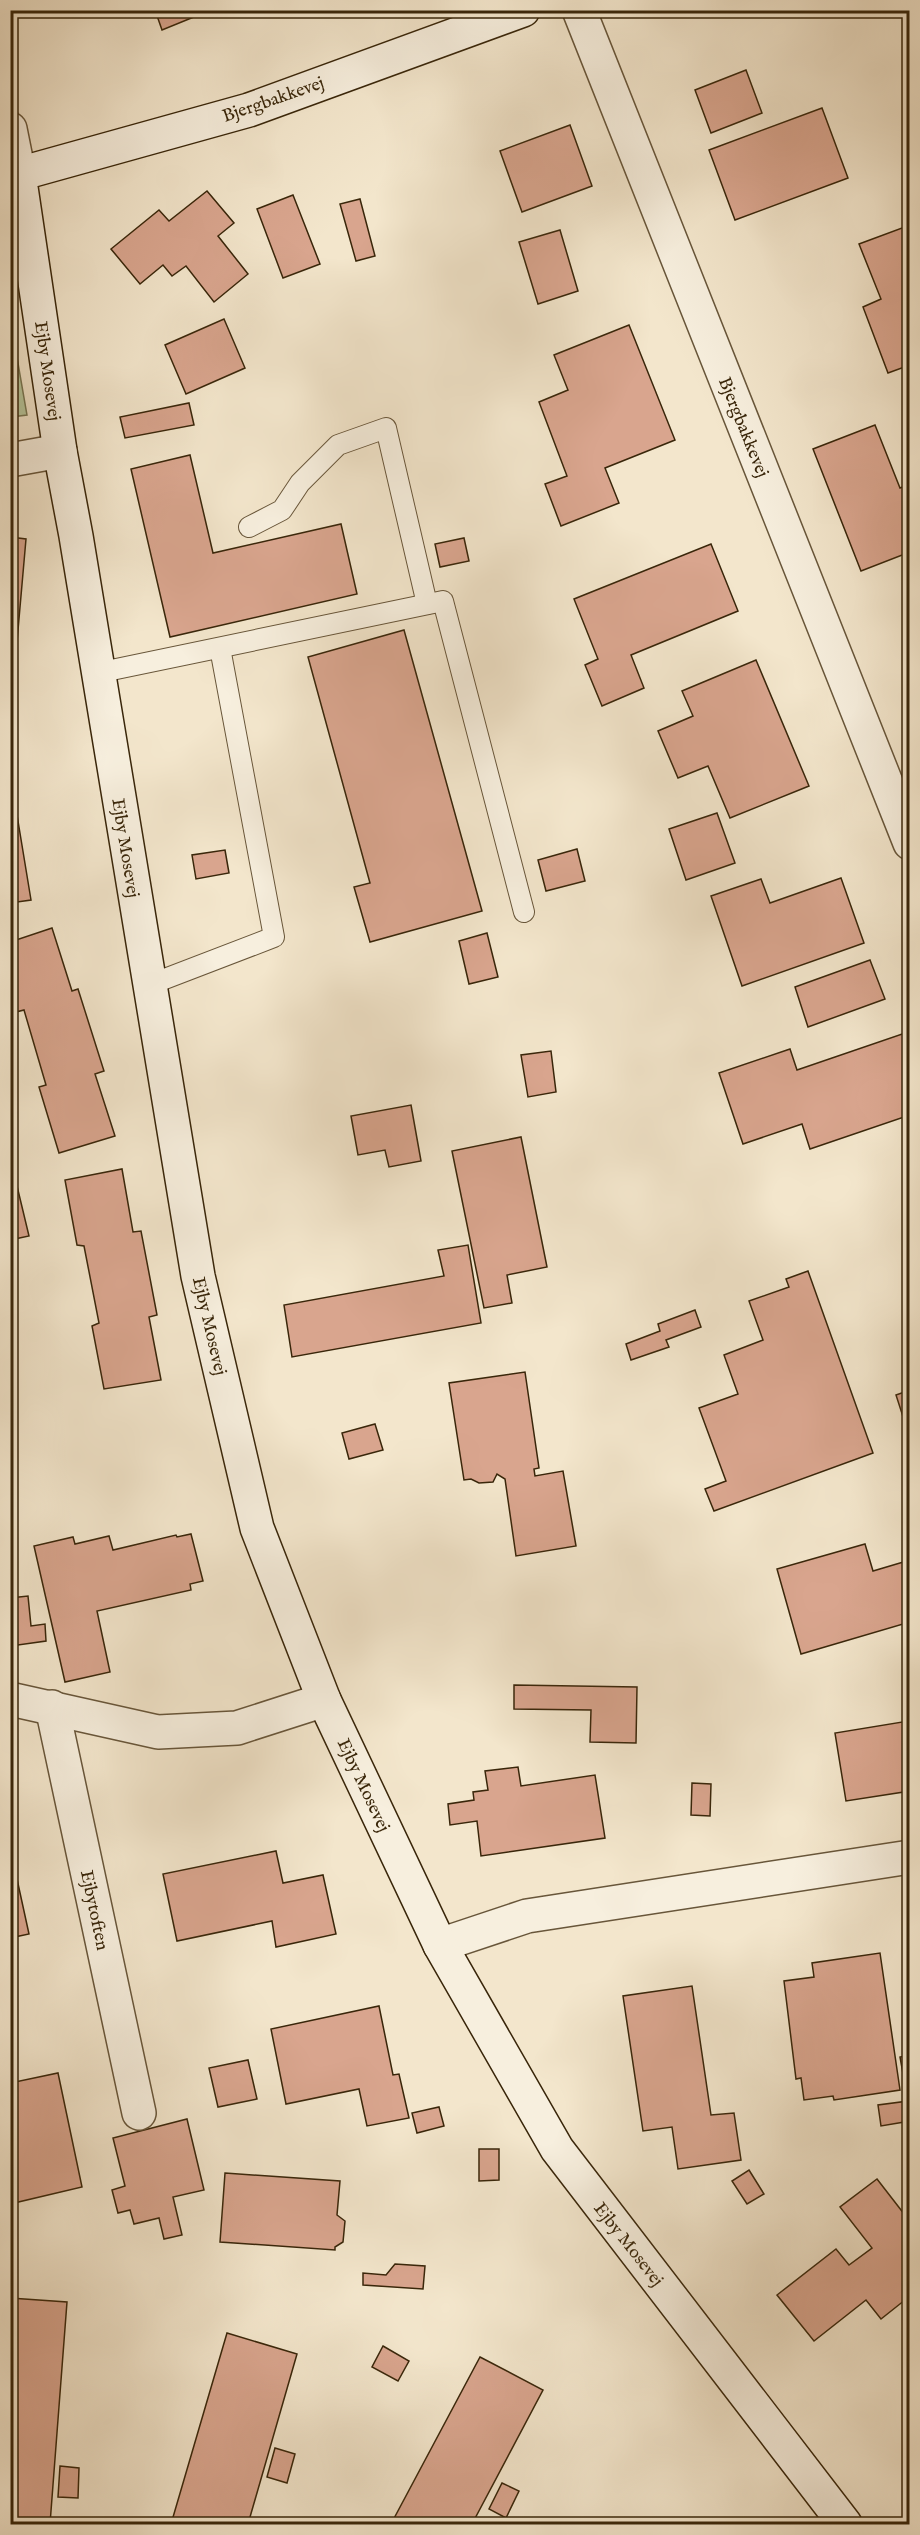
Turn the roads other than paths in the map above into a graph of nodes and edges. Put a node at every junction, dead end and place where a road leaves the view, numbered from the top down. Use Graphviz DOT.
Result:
graph roads {
  1 [pos="523,10"];
  2 [pos="579,10"];
  3 [pos="10,129"];
  4 [pos="19,174"];
  5 [pos="60,451"];
  6 [pos="10,460"];
  7 [pos="249,526"];
  8 [pos="435,602"];
  9 [pos="220,648"];
  10 [pos="97,674"];
  11 [pos="909,843"];
  12 [pos="524,912"];
  13 [pos="149,985"];
  14 [pos="10,1699"];
  15 [pos="324,1700"];
  16 [pos="52,1707"];
  17 [pos="909,1857"];
  18 [pos="440,1945"];
  19 [pos="139,2114"];
  20 [pos="845,2524"];
  1 -- 4 [label="street, Bjergbakkevej"];
  2 -- 11 [label="street, Bjergbakkevej"];
  3 -- 4 [label="street, Ejby Mosevej"];
  4 -- 5 [label="street, Ejby Mosevej"];
  5 -- 6 [label="street"];
  5 -- 10 [label="street, Ejby Mosevej"];
  7 -- 8 [label="lane"];
  8 -- 9 [label="lane"];
  8 -- 12 [label="lane"];
  9 -- 10 [label="lane"];
  9 -- 13 [label="lane"];
  10 -- 13 [label="street, Ejby Mosevej"];
  13 -- 15 [label="street, Ejby Mosevej"];
  14 -- 16 [label="street"];
  15 -- 16 [label="street"];
  15 -- 18 [label="street, Ejby Mosevej"];
  16 -- 19 [label="street, Ejbytoften"];
  17 -- 18 [label="street"];
  18 -- 20 [label="street, Ejby Mosevej"];
}
